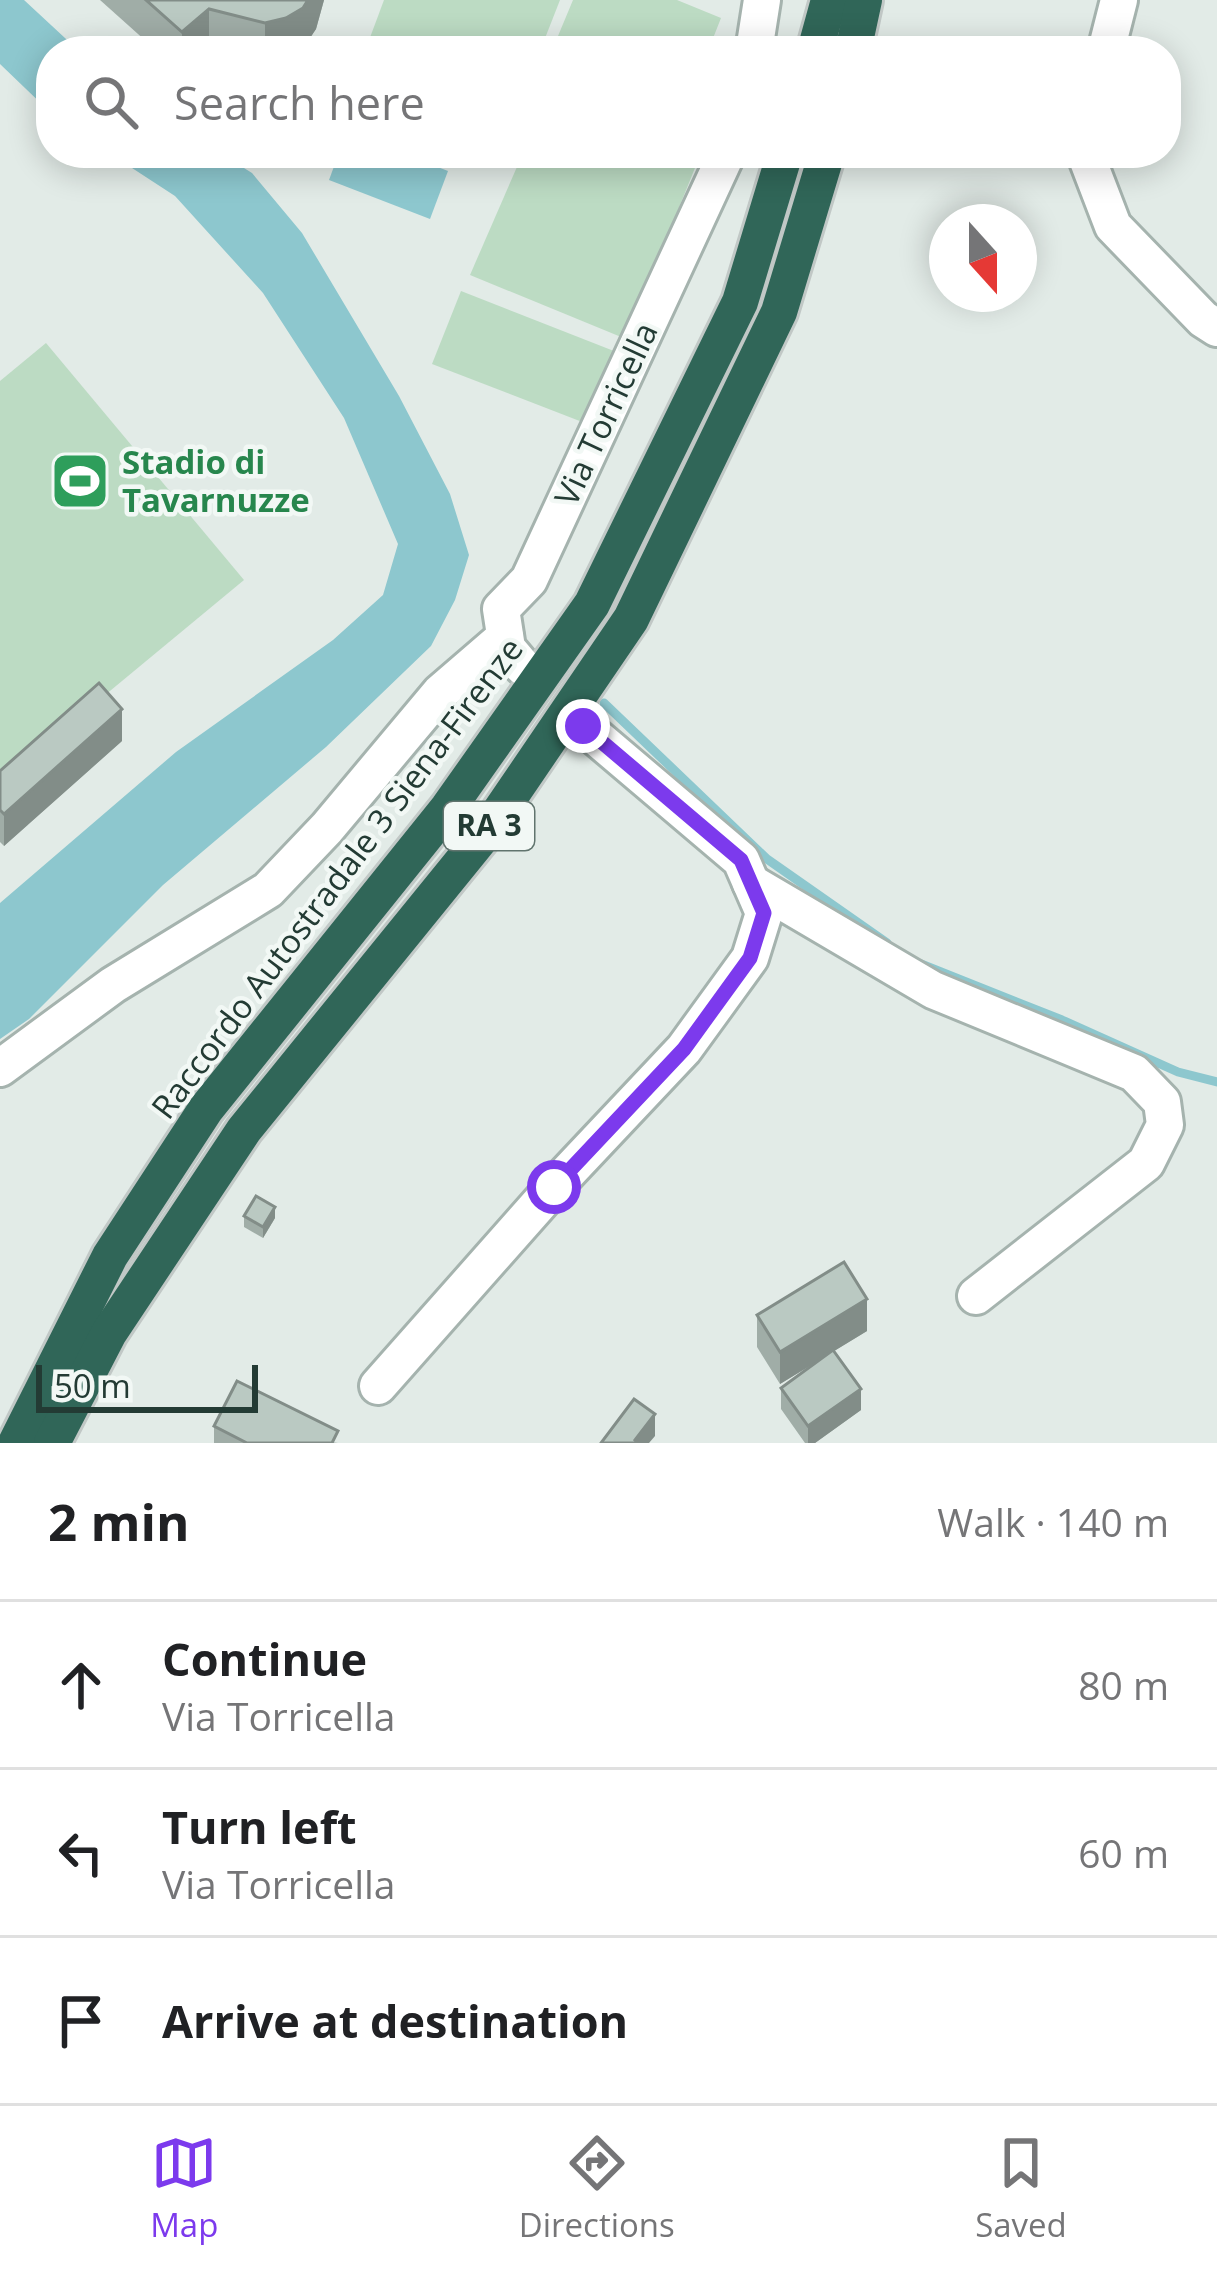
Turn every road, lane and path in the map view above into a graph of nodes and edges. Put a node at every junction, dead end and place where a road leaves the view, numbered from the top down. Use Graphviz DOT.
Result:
graph roads {
  1 [pos="762,0"];
  2 [pos="830,0"];
  3 [pos="864,0"];
  4 [pos="1119,0"];
  5 [pos="756,36"];
  6 [pos="819,36"];
  7 [pos="856,36"];
  8 [pos="1110,36"];
  9 [pos="720,168"];
  10 [pos="780,168"];
  11 [pos="822,168"];
  12 [pos="1091,168"];
  13 [pos="1217,328"];
  14 [pos="583,726"];
  15 [pos="751,883"];
  16 [pos="0,1068"];
  17 [pos="976,1296"];
  18 [pos="378,1386"];
  19 [pos="16,1443"];
  20 [pos="52,1443"];
  1 -- 5 [label="street"];
  2 -- 6 [label="highway"];
  3 -- 7 [label="highway"];
  4 -- 8 [label="street"];
  9 -- 16 [label="street, Via Torricella"];
  10 -- 19 [label="highway, Raccordo Autostradale 3 Siena-Firenze / RA 3"];
  11 -- 20 [label="highway, RA 3"];
  12 -- 13 [label="street"];
  14 -- 15 [label="street"];
  15 -- 17 [label="street"];
  15 -- 18 [label="street"];
}
